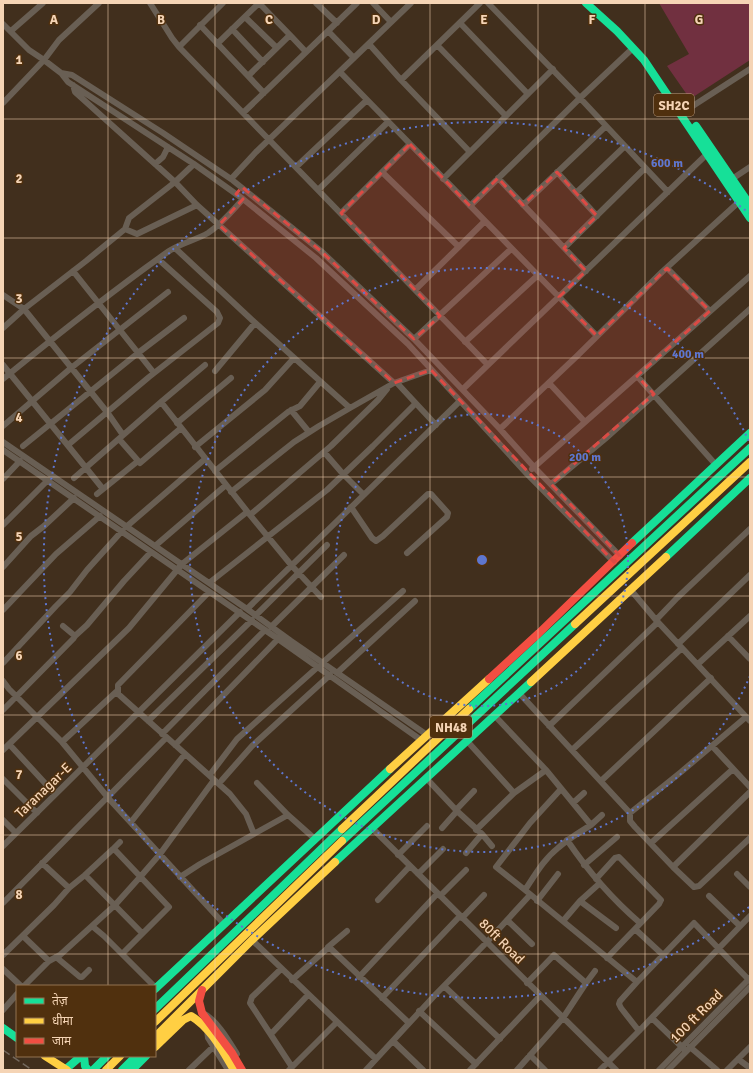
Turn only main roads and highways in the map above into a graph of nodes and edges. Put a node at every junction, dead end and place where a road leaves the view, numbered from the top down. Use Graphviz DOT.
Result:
graph roads {
  1 [pos="586,3"];
  2 [pos="598,8"];
  3 [pos="742,199"];
  4 [pos="750,206"];
  5 [pos="750,218"];
  6 [pos="750,433"];
  7 [pos="750,448"];
  8 [pos="750,462"];
  9 [pos="750,478"];
  10 [pos="156,987"];
  11 [pos="202,990"];
  12 [pos="156,1008"];
  13 [pos="156,1021"];
  14 [pos="3,1028"];
  15 [pos="156,1036"];
  16 [pos="16,1037"];
  17 [pos="156,1046"];
  18 [pos="229,1056"];
  19 [pos="47,1057"];
  20 [pos="82,1057"];
  21 [pos="83,1057"];
  22 [pos="106,1057"];
  23 [pos="119,1057"];
  24 [pos="135,1057"];
  25 [pos="145,1057"];
  26 [pos="108,1068"];
  27 [pos="67,1070"];
  28 [pos="88,1070"];
  29 [pos="93,1070"];
  30 [pos="122,1070"];
  31 [pos="132,1070"];
  32 [pos="234,1070"];
  33 [pos="242,1070"];
  1 -- 2 [label="main road, SH2C"];
  2 -- 3 [label="main road, SH2C"];
  2 -- 3 [label="main road, SH2C"];
  3 -- 4 [label="main road, SH2C"];
  3 -- 5 [label="main road, SH2C"];
  6 -- 10 [label="main road"];
  7 -- 12 [label="main road, NH48"];
  8 -- 13 [label="main road, NH48"];
  9 -- 11 [label="main road"];
  11 -- 15 [label="main road"];
  11 -- 18 [label="main road"];
  14 -- 16 [label="main road"];
  17 -- 18 [label="main road"];
  18 -- 32 [label="main road"];
  18 -- 33 [label="main road"];
  19 -- 27 [label="main road"];
  20 -- 27 [label="main road"];
  21 -- 28 [label="main road"];
  22 -- 29 [label="main road"];
  23 -- 26 [label="main road"];
  24 -- 30 [label="main road"];
  25 -- 31 [label="main road"];
}
